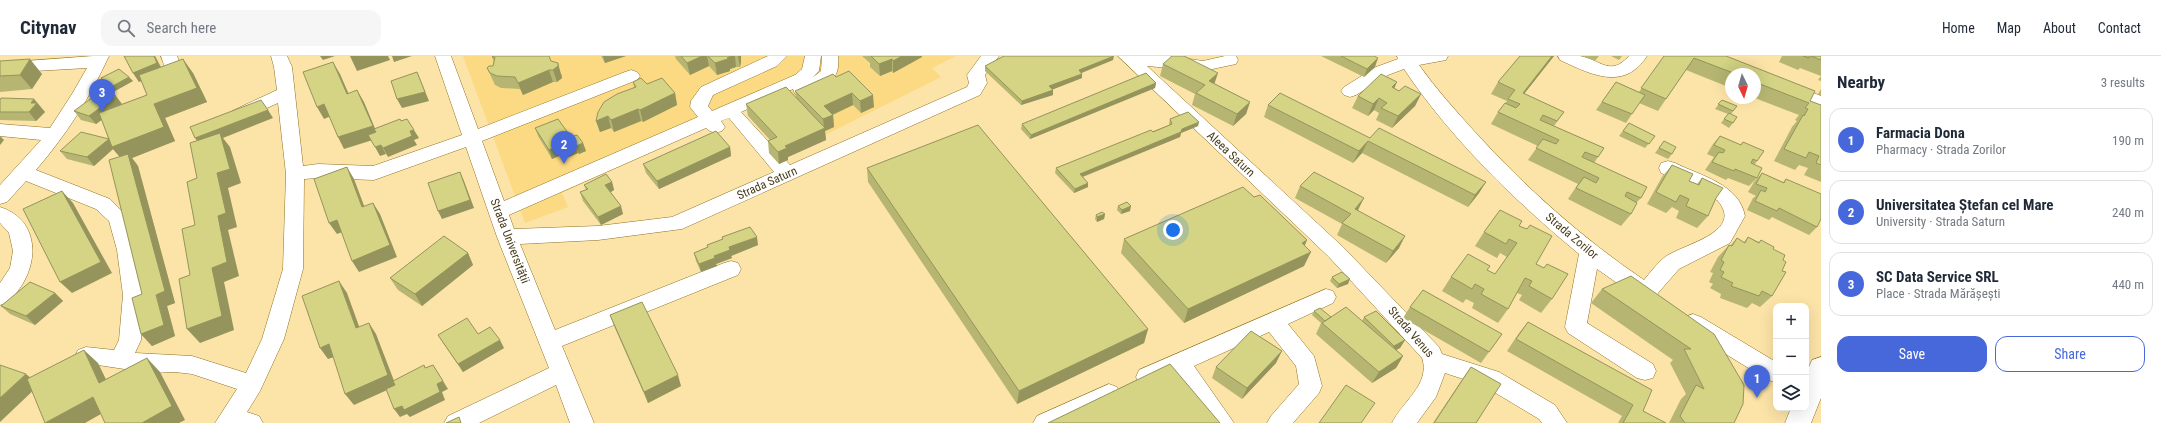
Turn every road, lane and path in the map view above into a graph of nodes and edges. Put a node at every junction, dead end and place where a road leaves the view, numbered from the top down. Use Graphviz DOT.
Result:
graph roads {
  1 [pos="169,56"];
  2 [pos="279,56"];
  3 [pos="443,56"];
  4 [pos="779,56"];
  5 [pos="813,56"];
  6 [pos="830,56"];
  7 [pos="991,56"];
  8 [pos="1440,56"];
  9 [pos="1566,56"];
  10 [pos="1639,56"];
  11 [pos="1406,58"];
  12 [pos="100,59"];
  13 [pos="1129,59"];
  14 [pos="1230,60"];
  15 [pos="0,68"];
  16 [pos="631,76"];
  17 [pos="1761,78"];
  18 [pos="158,82"];
  19 [pos="1350,90"];
  20 [pos="285,93"];
  21 [pos="1821,103"];
  22 [pos="737,117"];
  23 [pos="223,122"];
  24 [pos="712,123"];
  25 [pos="0,130"];
  26 [pos="56,135"];
  27 [pos="472,138"];
  28 [pos="632,165"];
  29 [pos="1668,168"];
  30 [pos="24,173"];
  31 [pos="295,174"];
  32 [pos="787,174"];
  33 [pos="0,197"];
  34 [pos="498,212"];
  35 [pos="0,214"];
  36 [pos="508,237"];
  37 [pos="1336,252"];
  38 [pos="1590,252"];
  39 [pos="731,269"];
  40 [pos="1646,292"];
  41 [pos="0,297"];
  42 [pos="1326,297"];
  43 [pos="1273,321"];
  44 [pos="549,342"];
  45 [pos="86,356"];
  46 [pos="121,360"];
  47 [pos="1436,361"];
  48 [pos="1179,363"];
  49 [pos="1821,367"];
  50 [pos="1645,371"];
  51 [pos="1773,371"];
  52 [pos="561,372"];
  53 [pos="252,384"];
  54 [pos="1809,394"];
  55 [pos="1802,411"];
  56 [pos="237,421"];
  57 [pos="456,423"];
  58 [pos="582,423"];
  59 [pos="1045,423"];
  60 [pos="1222,423"];
  61 [pos="1280,423"];
  62 [pos="1404,423"];
  63 [pos="1555,423"];
  64 [pos="1798,423"];
  1 -- 18 [label="street"];
  2 -- 20 [label="street"];
  3 -- 27 [label="street, Strada Universității"];
  4 -- 24 [label="street"];
  5 -- 24 [label="street"];
  6 -- 22 [label="street"];
  7 -- 32 [label="street, Strada Saturn"];
  8 -- 11 [label="street"];
  9 -- 10 [label="street"];
  11 -- 19 [label="street"];
  11 -- 38 [label="street, Strada Zorilor"];
  12 -- 15 [label="street"];
  12 -- 26 [label="street"];
  13 -- 14 [label="street"];
  13 -- 37 [label="street, Aleea Saturn"];
  16 -- 27 [label="street"];
  17 -- 21 [label="street"];
  20 -- 23 [label="street"];
  20 -- 31 [label="street"];
  22 -- 24 [label="street"];
  22 -- 32 [label="street"];
  24 -- 28 [label="street"];
  24 -- 34 [label="street"];
  25 -- 26 [label="street"];
  26 -- 30 [label="street"];
  27 -- 31 [label="street"];
  27 -- 34 [label="street, Strada Universității"];
  29 -- 40 [label="street"];
  30 -- 33 [label="street"];
  30 -- 46 [label="street"];
  31 -- 53 [label="street"];
  32 -- 36 [label="street, Strada Saturn"];
  34 -- 36 [label="street, Strada Universității"];
  35 -- 41 [label="street"];
  36 -- 44 [label="street, Strada Universității"];
  37 -- 47 [label="street, Strada Venus"];
  38 -- 40 [label="street, Strada Zorilor"];
  38 -- 50 [label="street"];
  39 -- 44 [label="street"];
  40 -- 51 [label="street, Strada Zorilor"];
  42 -- 43 [label="street"];
  43 -- 48 [label="street"];
  43 -- 61 [label="street"];
  44 -- 52 [label="street, Strada Universității"];
  45 -- 46 [label="street"];
  46 -- 53 [label="street"];
  47 -- 62 [label="street, Strada Venus"];
  47 -- 63 [label="street"];
  48 -- 59 [label="street"];
  48 -- 60 [label="street"];
  49 -- 54 [label="main road"];
  52 -- 57 [label="street"];
  52 -- 58 [label="street, Strada Universității"];
  53 -- 56 [label="street"];
  55 -- 64 [label="main road"];
}
